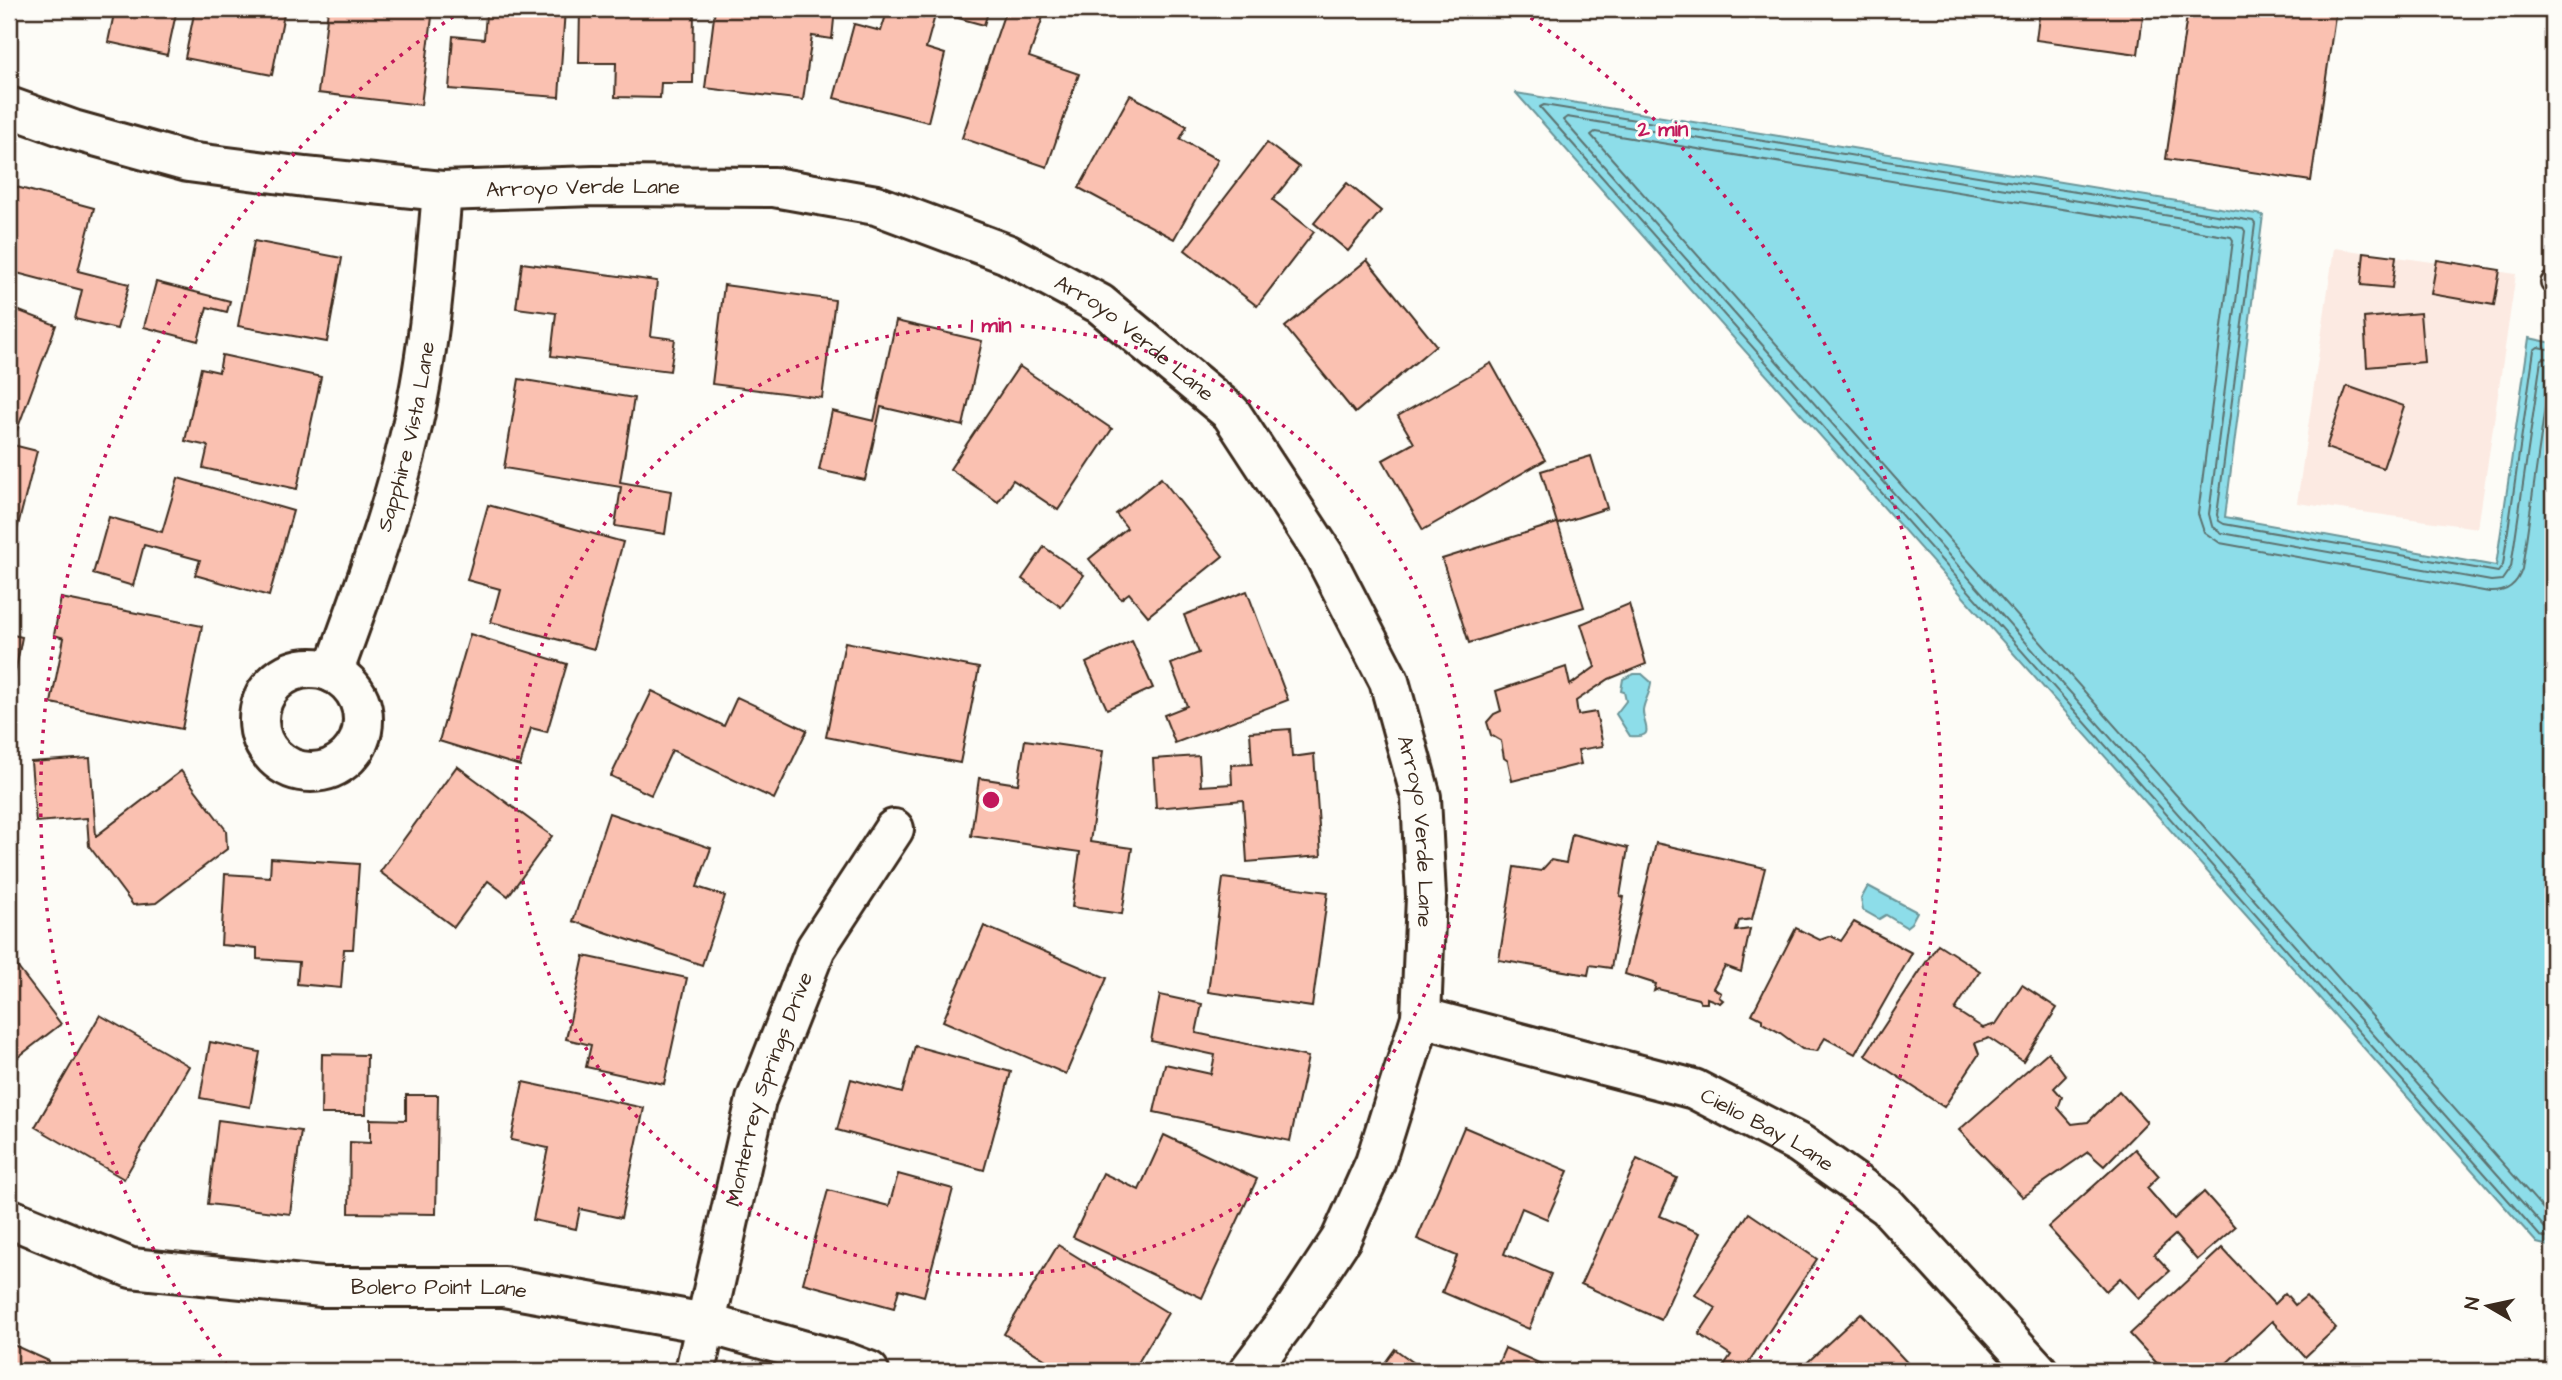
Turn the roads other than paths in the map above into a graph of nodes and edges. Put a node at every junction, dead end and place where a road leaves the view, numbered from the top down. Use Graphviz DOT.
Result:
graph roads {
  1 [pos="9,107"];
  2 [pos="442,191"];
  3 [pos="333,673"];
  4 [pos="894,829"];
  5 [pos="1421,1017"];
  6 [pos="9,1218"];
  7 [pos="705,1323"];
  8 [pos="695,1371"];
  9 [pos="869,1371"];
  10 [pos="1249,1371"];
  11 [pos="2038,1371"];
  1 -- 2 [label="street, Arroyo Verde Lane"];
  2 -- 3 [label="street, Sapphire Vista Lane"];
  2 -- 5 [label="street, Arroyo Verde Lane"];
  4 -- 7 [label="street, Monterrey Springs Drive"];
  5 -- 10 [label="street, Arroyo Verde Lane"];
  5 -- 11 [label="street, Cielio Bay Lane"];
  6 -- 7 [label="street, Bolero Point Lane"];
  7 -- 8 [label="street, Monterrey Springs Drive"];
  7 -- 9 [label="street, Bolero Point Lane"];
}
